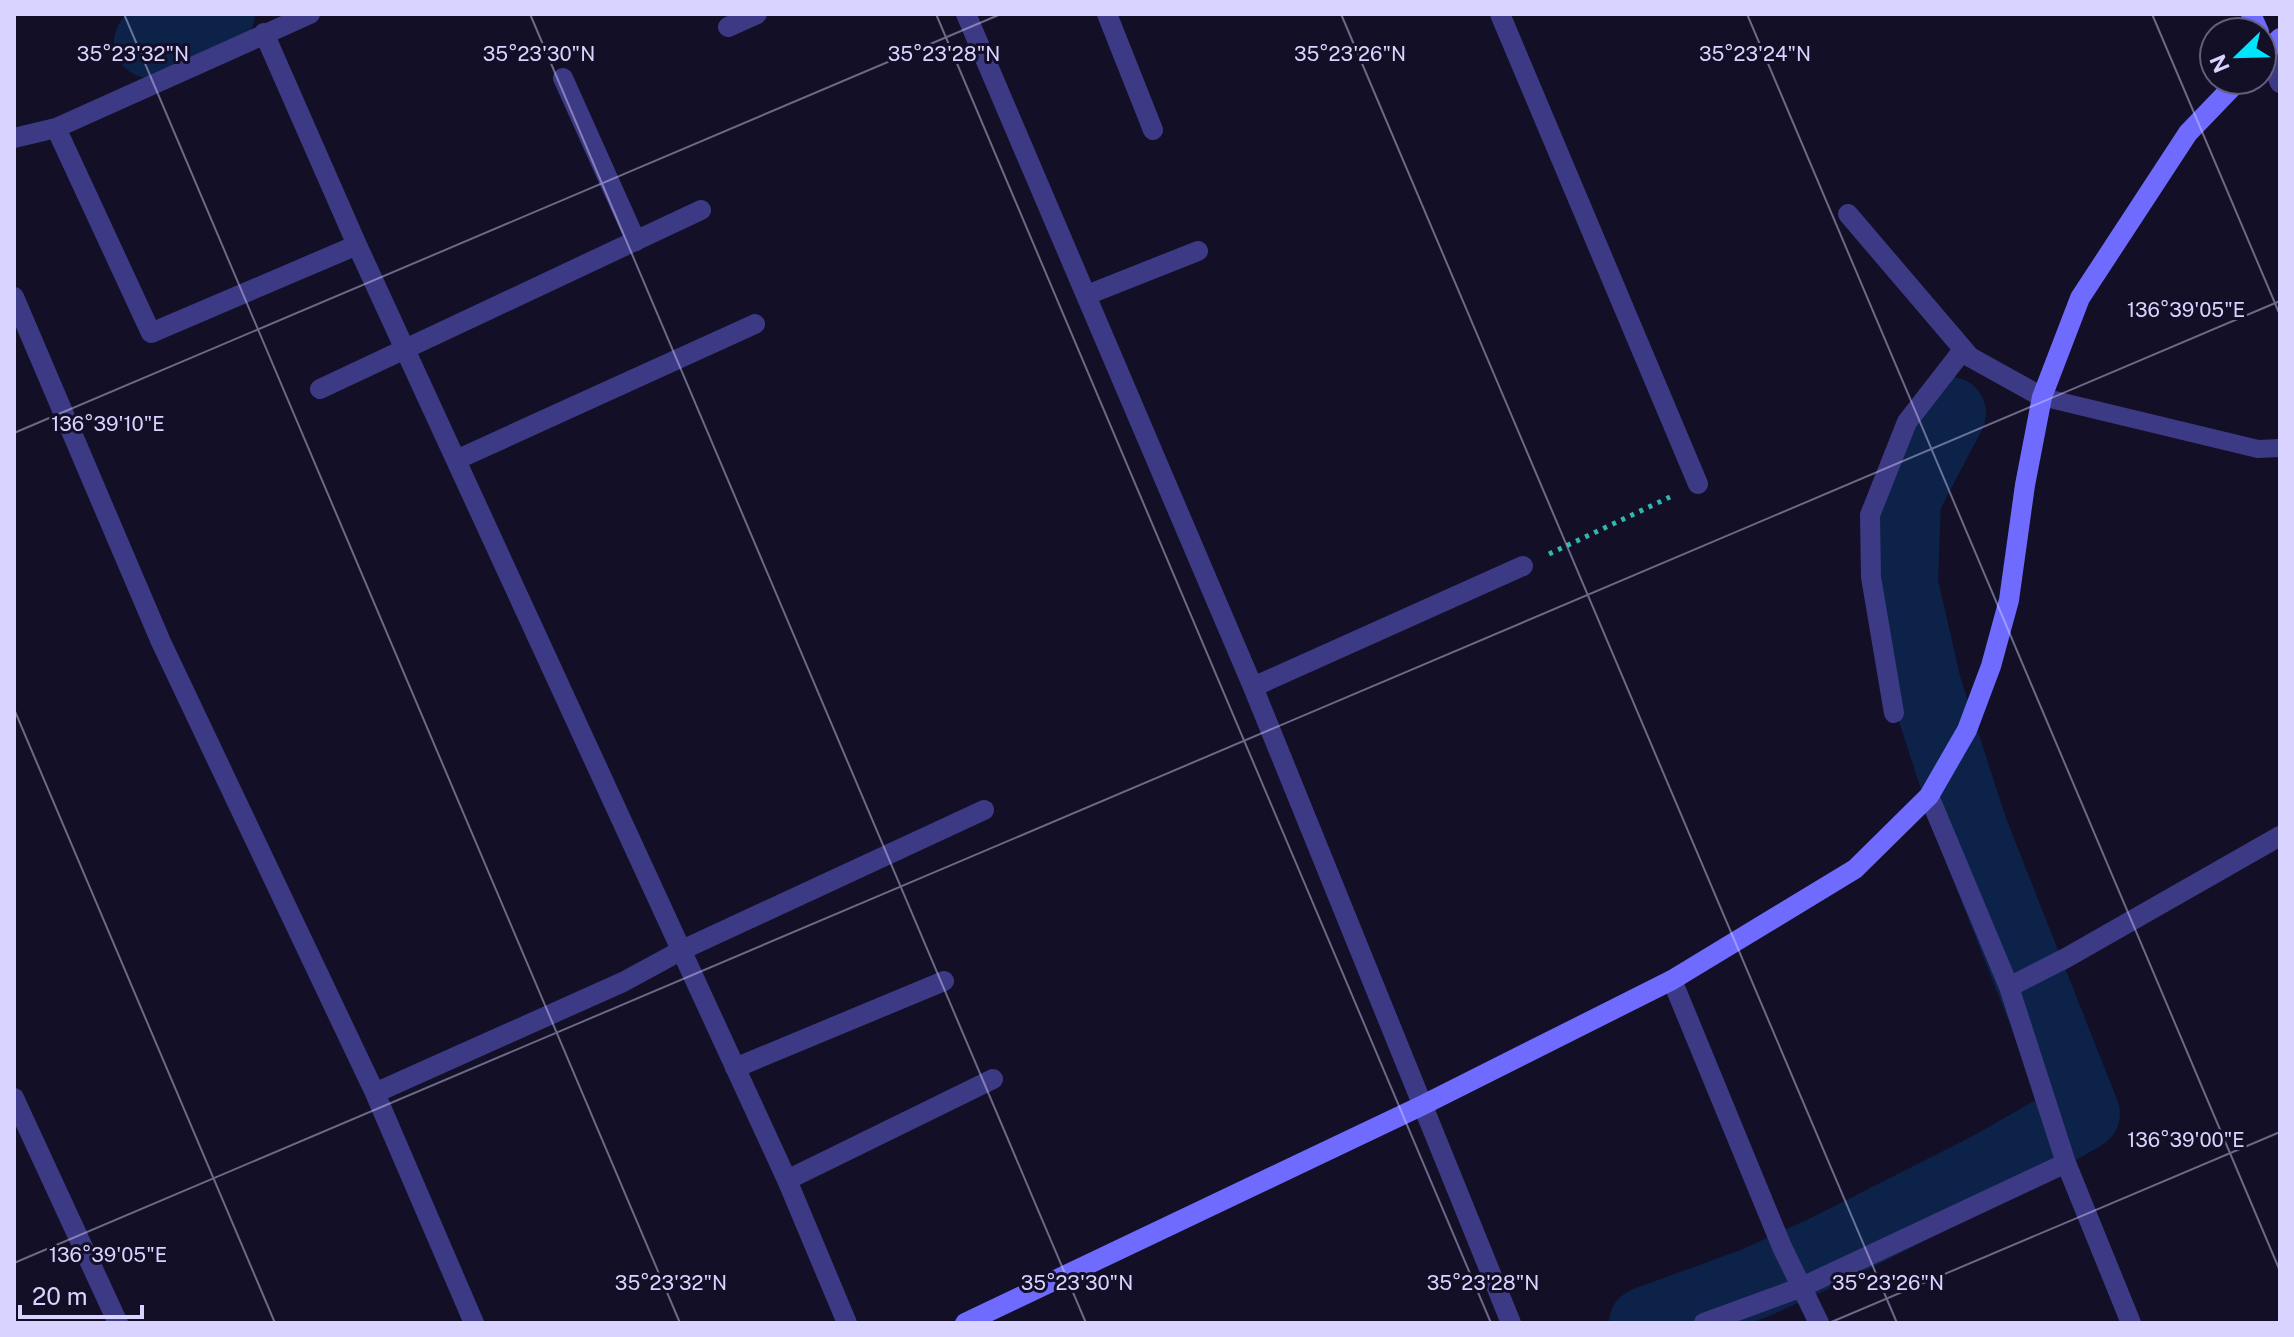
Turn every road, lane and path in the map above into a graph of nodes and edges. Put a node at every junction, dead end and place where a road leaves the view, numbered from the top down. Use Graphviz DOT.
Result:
graph roads {
  1 [pos="310,14"];
  2 [pos="757,14"];
  3 [pos="966,14"];
  4 [pos="1107,14"];
  5 [pos="1500,14"];
  6 [pos="728,27"];
  7 [pos="264,33"];
  8 [pos="563,78"];
  9 [pos="2224,96"];
  10 [pos="56,128"];
  11 [pos="1153,130"];
  12 [pos="14,138"];
  13 [pos="701,210"];
  14 [pos="1848,214"];
  15 [pos="636,241"];
  16 [pos="357,245"];
  17 [pos="1198,251"];
  18 [pos="1087,295"];
  19 [pos="14,297"];
  20 [pos="755,324"];
  21 [pos="405,349"];
  22 [pos="1963,350"];
  23 [pos="320,389"];
  24 [pos="2042,397"];
  25 [pos="2280,448"];
  26 [pos="456,460"];
  27 [pos="1698,484"];
  28 [pos="1523,566"];
  29 [pos="1253,687"];
  30 [pos="1894,713"];
  31 [pos="1929,796"];
  32 [pos="984,810"];
  33 [pos="2280,836"];
  34 [pos="682,950"];
  35 [pos="1672,980"];
  36 [pos="944,981"];
  37 [pos="2009,987"];
  38 [pos="735,1068"];
  39 [pos="993,1079"];
  40 [pos="375,1093"];
  41 [pos="14,1098"];
  42 [pos="1421,1106"];
  43 [pos="2066,1163"];
  44 [pos="787,1180"];
  45 [pos="1802,1287"];
  46 [pos="118,1323"];
  47 [pos="474,1323"];
  48 [pos="847,1323"];
  49 [pos="965,1323"];
  50 [pos="1511,1323"];
  51 [pos="1704,1323"];
  52 [pos="1819,1323"];
  53 [pos="2131,1323"];
  1 -- 7 [label="street"];
  2 -- 6 [label="street"];
  3 -- 18 [label="street"];
  4 -- 11 [label="street"];
  5 -- 27 [label="street"];
  7 -- 10 [label="street"];
  7 -- 16 [label="street"];
  8 -- 15 [label="street"];
  9 -- 24 [label="street"];
  10 -- 12 [label="street"];
  10 -- 16 [label="street"];
  13 -- 15 [label="street"];
  14 -- 22 [label="street"];
  15 -- 21 [label="street"];
  16 -- 21 [label="street"];
  17 -- 18 [label="street"];
  18 -- 29 [label="street"];
  19 -- 40 [label="street"];
  20 -- 26 [label="street"];
  21 -- 23 [label="street"];
  21 -- 26 [label="street"];
  22 -- 24 [label="street"];
  22 -- 30 [label="street"];
  24 -- 25 [label="lane"];
  24 -- 31 [label="street"];
  26 -- 34 [label="street"];
  27 -- 28 [label="path"];
  28 -- 29 [label="street"];
  29 -- 42 [label="street"];
  31 -- 35 [label="street"];
  31 -- 37 [label="street"];
  32 -- 34 [label="street"];
  33 -- 37 [label="street"];
  34 -- 38 [label="street"];
  34 -- 40 [label="street"];
  35 -- 42 [label="street"];
  35 -- 45 [label="street"];
  36 -- 38 [label="street"];
  37 -- 43 [label="street"];
  38 -- 44 [label="street"];
  39 -- 44 [label="street"];
  40 -- 47 [label="street"];
  41 -- 46 [label="street"];
  42 -- 49 [label="street"];
  42 -- 50 [label="street"];
  43 -- 45 [label="street"];
  43 -- 53 [label="street"];
  44 -- 48 [label="street"];
  45 -- 51 [label="street"];
  45 -- 52 [label="street"];
}
